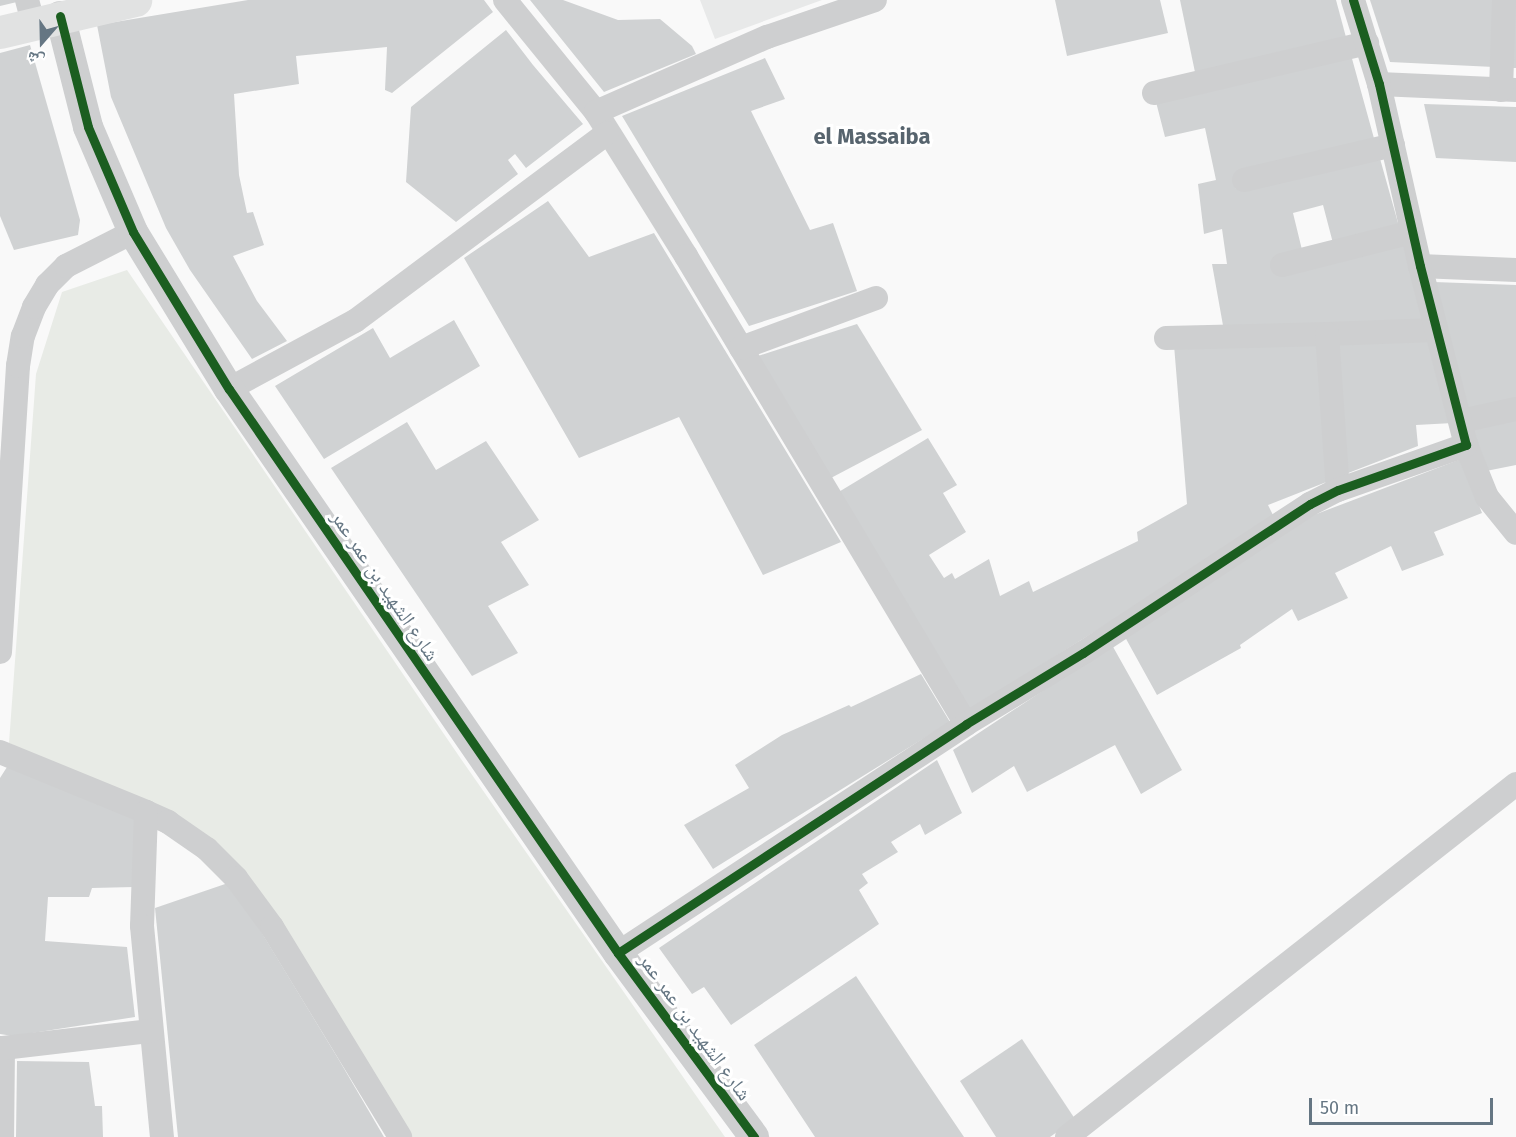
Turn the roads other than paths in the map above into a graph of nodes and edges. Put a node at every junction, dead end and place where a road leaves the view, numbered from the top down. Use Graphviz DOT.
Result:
graph roads {
  1 [pos="135,0"];
  2 [pos="505,0"];
  3 [pos="875,0"];
  4 [pos="1353,0"];
  5 [pos="1504,0"];
  6 [pos="40,13"];
  7 [pos="0,32"];
  8 [pos="1367,43"];
  9 [pos="1379,84"];
  10 [pos="1509,90"];
  11 [pos="1154,93"];
  12 [pos="602,123"];
  13 [pos="1393,145"];
  14 [pos="1244,180"];
  15 [pos="1412,231"];
  16 [pos="133,232"];
  17 [pos="1282,265"];
  18 [pos="1420,266"];
  19 [pos="1516,270"];
  20 [pos="876,298"];
  21 [pos="1436,330"];
  22 [pos="1327,334"];
  23 [pos="1166,338"];
  24 [pos="741,348"];
  25 [pos="229,389"];
  26 [pos="1516,409"];
  27 [pos="1461,421"];
  28 [pos="1466,445"];
  29 [pos="1338,490"];
  30 [pos="1516,533"];
  31 [pos="1,622"];
  32 [pos="0,652"];
  33 [pos="966,724"];
  34 [pos="0,752"];
  35 [pos="1516,784"];
  36 [pos="146,812"];
  37 [pos="618,953"];
  38 [pos="151,1031"];
  39 [pos="1,1048"];
  40 [pos="2,1137"];
  41 [pos="162,1137"];
  42 [pos="400,1137"];
  43 [pos="754,1137"];
  44 [pos="1067,1137"];
  1 -- 6 [label="main road"];
  2 -- 12 [label="street"];
  3 -- 12 [label="street"];
  4 -- 8 [label="street"];
  5 -- 10 [label="street"];
  6 -- 7 [label="main road"];
  6 -- 16 [label="street, شارع الشهيد بن عمر عمر"];
  8 -- 9 [label="street"];
  8 -- 11 [label="street"];
  9 -- 10 [label="street"];
  9 -- 13 [label="street"];
  12 -- 24 [label="street"];
  12 -- 25 [label="street"];
  13 -- 14 [label="street"];
  13 -- 15 [label="street"];
  15 -- 17 [label="street"];
  15 -- 18 [label="street"];
  16 -- 25 [label="street, شارع الشهيد بن عمر عمر"];
  16 -- 31 [label="street"];
  18 -- 19 [label="street"];
  18 -- 21 [label="street"];
  20 -- 24 [label="street"];
  21 -- 22 [label="street"];
  21 -- 27 [label="street"];
  22 -- 23 [label="street"];
  22 -- 29 [label="street"];
  24 -- 33 [label="street"];
  25 -- 37 [label="street, شارع الشهيد بن عمر عمر"];
  26 -- 27 [label="street"];
  27 -- 28 [label="street"];
  28 -- 29 [label="street"];
  28 -- 30 [label="street"];
  29 -- 33 [label="street"];
  31 -- 32 [label="street"];
  33 -- 37 [label="street"];
  34 -- 36 [label="street"];
  35 -- 44 [label="street"];
  36 -- 38 [label="street"];
  36 -- 42 [label="street"];
  37 -- 43 [label="street, شارع الشهيد بن عمر عمر"];
  38 -- 39 [label="street"];
  38 -- 41 [label="street"];
  39 -- 40 [label="street"];
}
